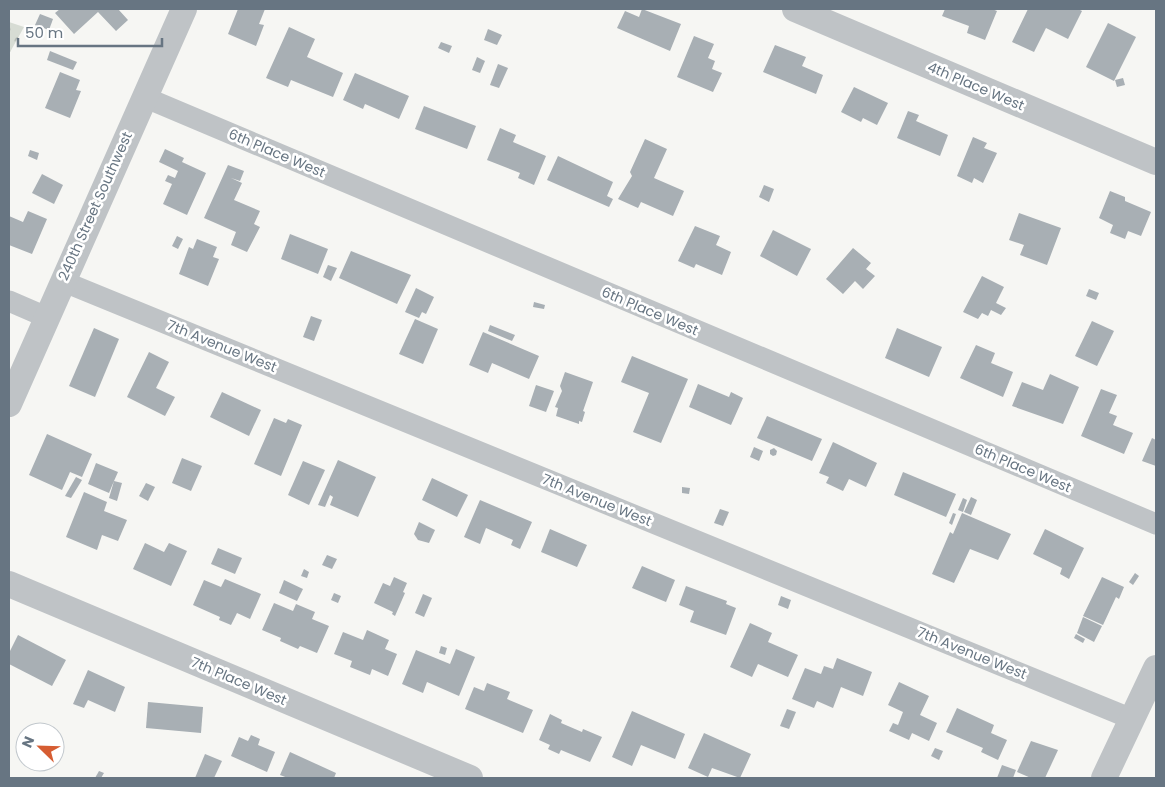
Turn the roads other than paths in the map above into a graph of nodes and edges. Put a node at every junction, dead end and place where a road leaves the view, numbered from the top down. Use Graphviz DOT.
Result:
graph roads {
  1 [pos="184,9"];
  2 [pos="796,9"];
  3 [pos="144,97"];
  4 [pos="1156,162"];
  5 [pos="62,281"];
  6 [pos="9,301"];
  7 [pos="46,317"];
  8 [pos="9,404"];
  9 [pos="1156,524"];
  10 [pos="9,584"];
  11 [pos="1156,668"];
  12 [pos="1132,719"];
  13 [pos="470,778"];
  14 [pos="1104,778"];
  1 -- 3 [label="street, 240th Street Southwest"];
  2 -- 4 [label="street, 4th Place West"];
  3 -- 5 [label="street, 240th Street Southwest"];
  3 -- 9 [label="street, 6th Place West"];
  5 -- 7 [label="street, 240th Street Southwest"];
  5 -- 12 [label="street, 7th Avenue West"];
  6 -- 7 [label="street"];
  7 -- 8 [label="street, 240th Street Southwest"];
  10 -- 13 [label="street, 7th Place West"];
  11 -- 12 [label="street"];
  12 -- 14 [label="street"];
}
